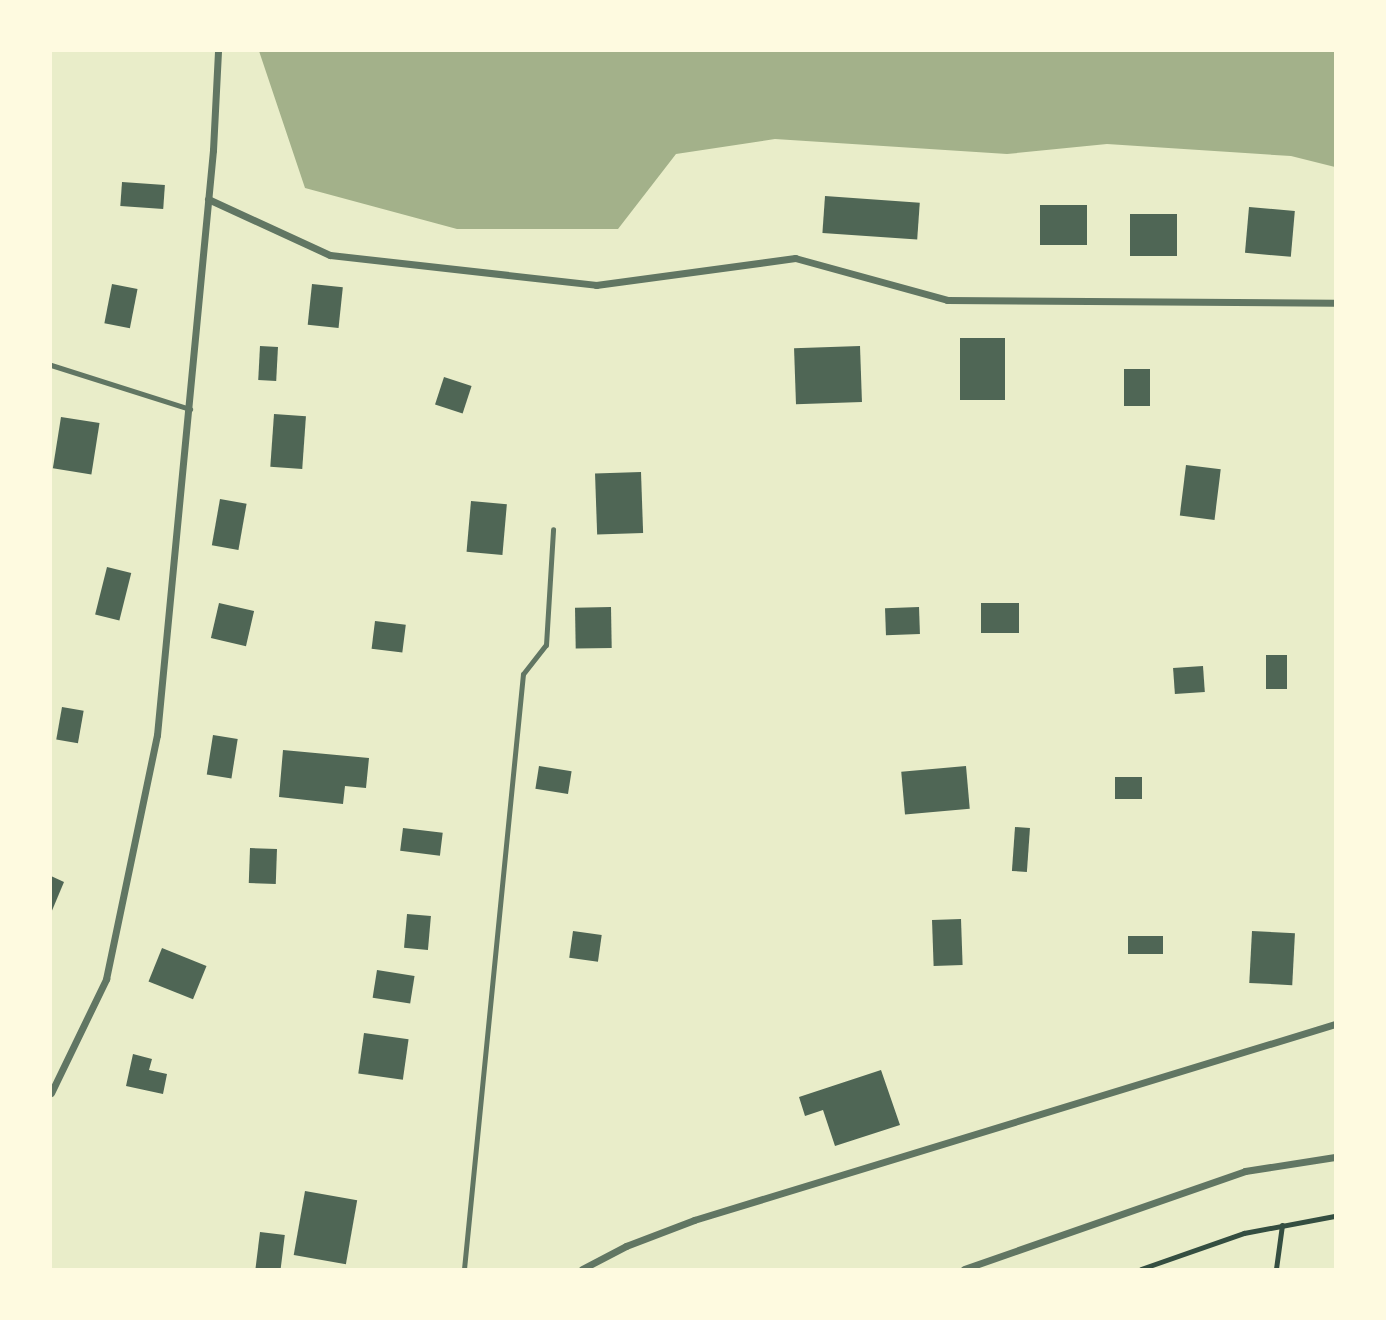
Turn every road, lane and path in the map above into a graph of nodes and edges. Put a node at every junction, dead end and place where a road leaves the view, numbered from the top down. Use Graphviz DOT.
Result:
graph roads {
  1 [pos="218,51"];
  2 [pos="208,200"];
  3 [pos="1335,303"];
  4 [pos="51,365"];
  5 [pos="190,409"];
  6 [pos="553,529"];
  7 [pos="1335,1024"];
  8 [pos="51,1093"];
  9 [pos="1335,1157"];
  10 [pos="1335,1216"];
  11 [pos="1282,1225"];
  12 [pos="1162,1260"];
  13 [pos="464,1269"];
  14 [pos="582,1269"];
  15 [pos="964,1269"];
  16 [pos="1141,1269"];
  17 [pos="1160,1269"];
  18 [pos="1276,1269"];
  1 -- 2 [label="street"];
  2 -- 3 [label="street"];
  2 -- 5 [label="street"];
  4 -- 5 [label="lane"];
  5 -- 8 [label="street"];
  6 -- 13 [label="lane"];
  7 -- 14 [label="street"];
  9 -- 15 [label="street"];
  10 -- 11 [label="path"];
  11 -- 12 [label="path"];
  11 -- 18 [label="path"];
  12 -- 16 [label="path"];
  12 -- 17 [label="path"];
}
